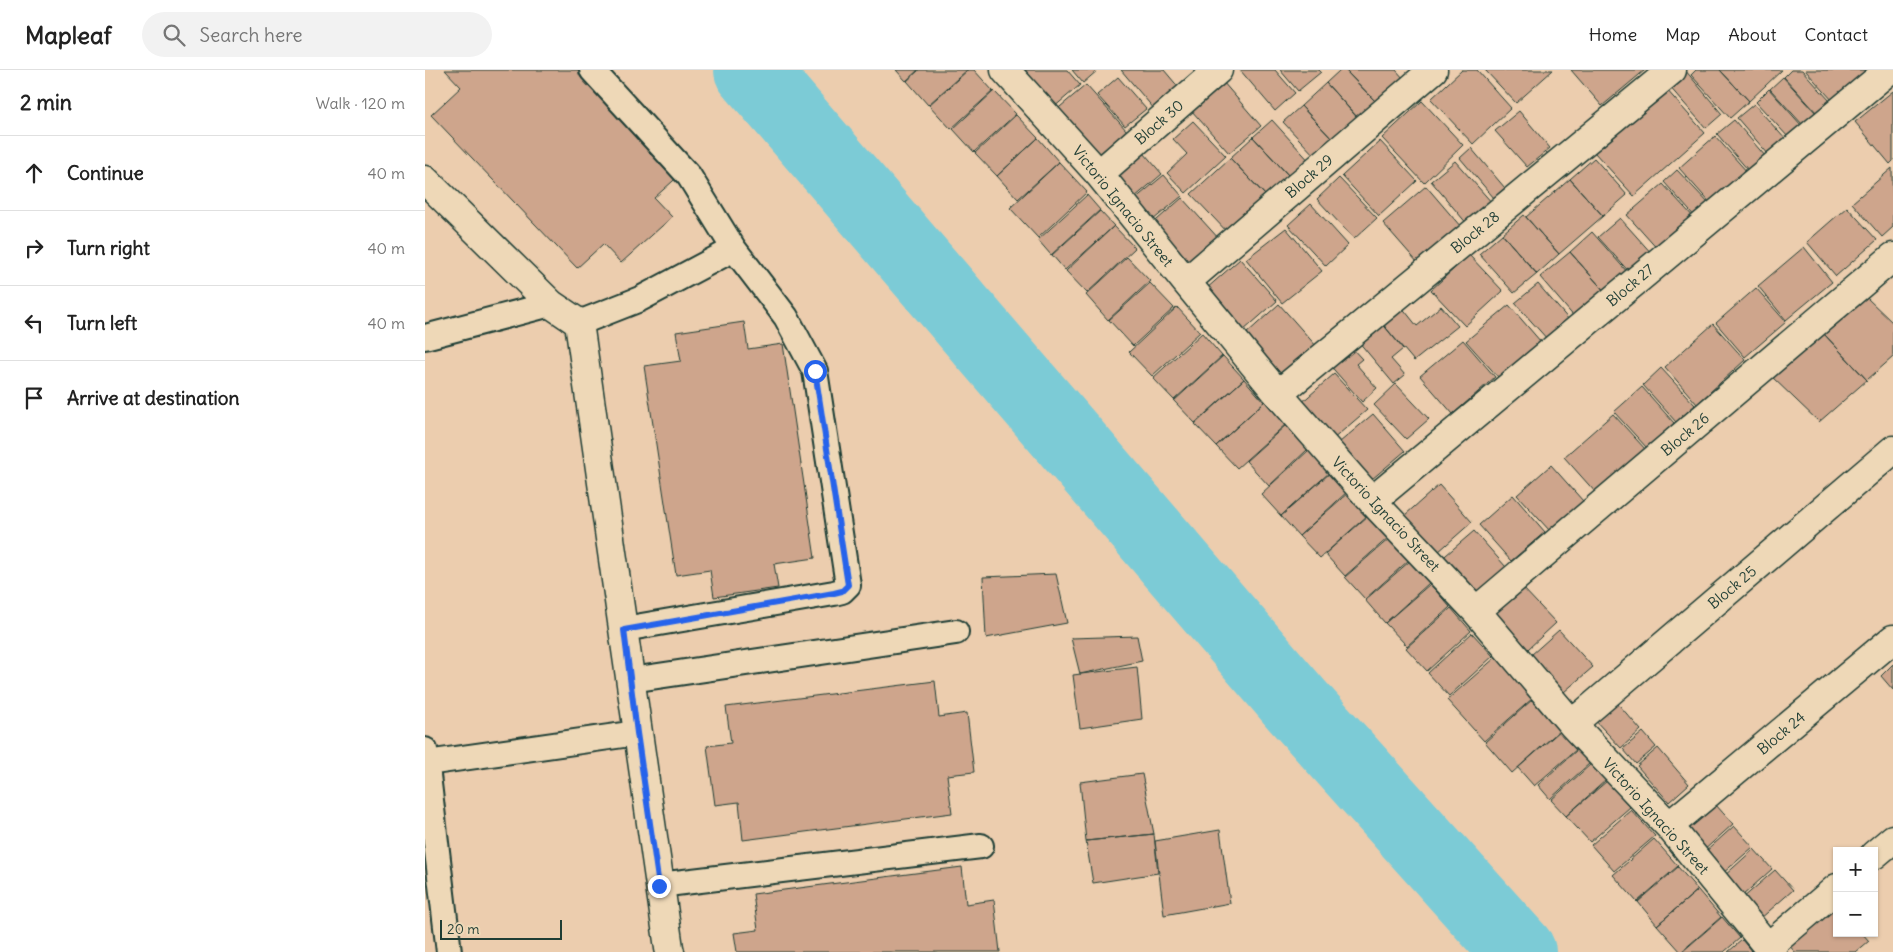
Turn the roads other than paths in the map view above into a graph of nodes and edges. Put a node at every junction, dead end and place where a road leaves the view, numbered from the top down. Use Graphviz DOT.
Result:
graph roads {
  1 [pos="592,70"];
  2 [pos="1005,70"];
  3 [pos="1218,70"];
  4 [pos="1433,70"];
  5 [pos="1672,70"];
  6 [pos="1889,70"];
  7 [pos="1099,174"];
  8 [pos="425,180"];
  9 [pos="734,249"];
  10 [pos="1893,257"];
  11 [pos="1185,282"];
  12 [pos="551,304"];
  13 [pos="579,323"];
  14 [pos="425,338"];
  15 [pos="1278,394"];
  16 [pos="1893,450"];
  17 [pos="1372,501"];
  18 [pos="1476,611"];
  19 [pos="624,630"];
  20 [pos="956,632"];
  21 [pos="1893,639"];
  22 [pos="631,680"];
  23 [pos="1572,724"];
  24 [pos="637,733"];
  25 [pos="426,756"];
  26 [pos="1669,826"];
  27 [pos="1893,839"];
  28 [pos="981,846"];
  29 [pos="1878,852"];
  30 [pos="659,886"];
  31 [pos="1833,892"];
  32 [pos="1770,950"];
  33 [pos="449,952"];
  34 [pos="670,952"];
  1 -- 9 [label="lane"];
  2 -- 7 [label="street, Victorio Ignacio Street"];
  3 -- 7 [label="street, Block 30"];
  4 -- 11 [label="street, Block 29"];
  5 -- 15 [label="street, Block 28"];
  6 -- 17 [label="street, Block 27"];
  7 -- 11 [label="street, Victorio Ignacio Street"];
  8 -- 12 [label="street"];
  9 -- 13 [label="lane"];
  9 -- 19 [label="lane"];
  10 -- 18 [label="street, Block 26"];
  11 -- 15 [label="street, Victorio Ignacio Street"];
  12 -- 13 [label="street"];
  12 -- 14 [label="lane"];
  13 -- 19 [label="street"];
  15 -- 17 [label="street, Victorio Ignacio Street"];
  16 -- 23 [label="street, Block 25"];
  17 -- 18 [label="street, Victorio Ignacio Street"];
  18 -- 23 [label="street, Victorio Ignacio Street"];
  19 -- 22 [label="street"];
  20 -- 22 [label="lane"];
  21 -- 26 [label="street, Block 24"];
  22 -- 24 [label="street"];
  23 -- 26 [label="street, Victorio Ignacio Street"];
  24 -- 25 [label="lane"];
  24 -- 30 [label="street"];
  25 -- 33 [label="lane"];
  26 -- 32 [label="street, Victorio Ignacio Street"];
  27 -- 29 [label="street"];
  28 -- 30 [label="lane"];
  30 -- 34 [label="street"];
  31 -- 32 [label="street"];
}
